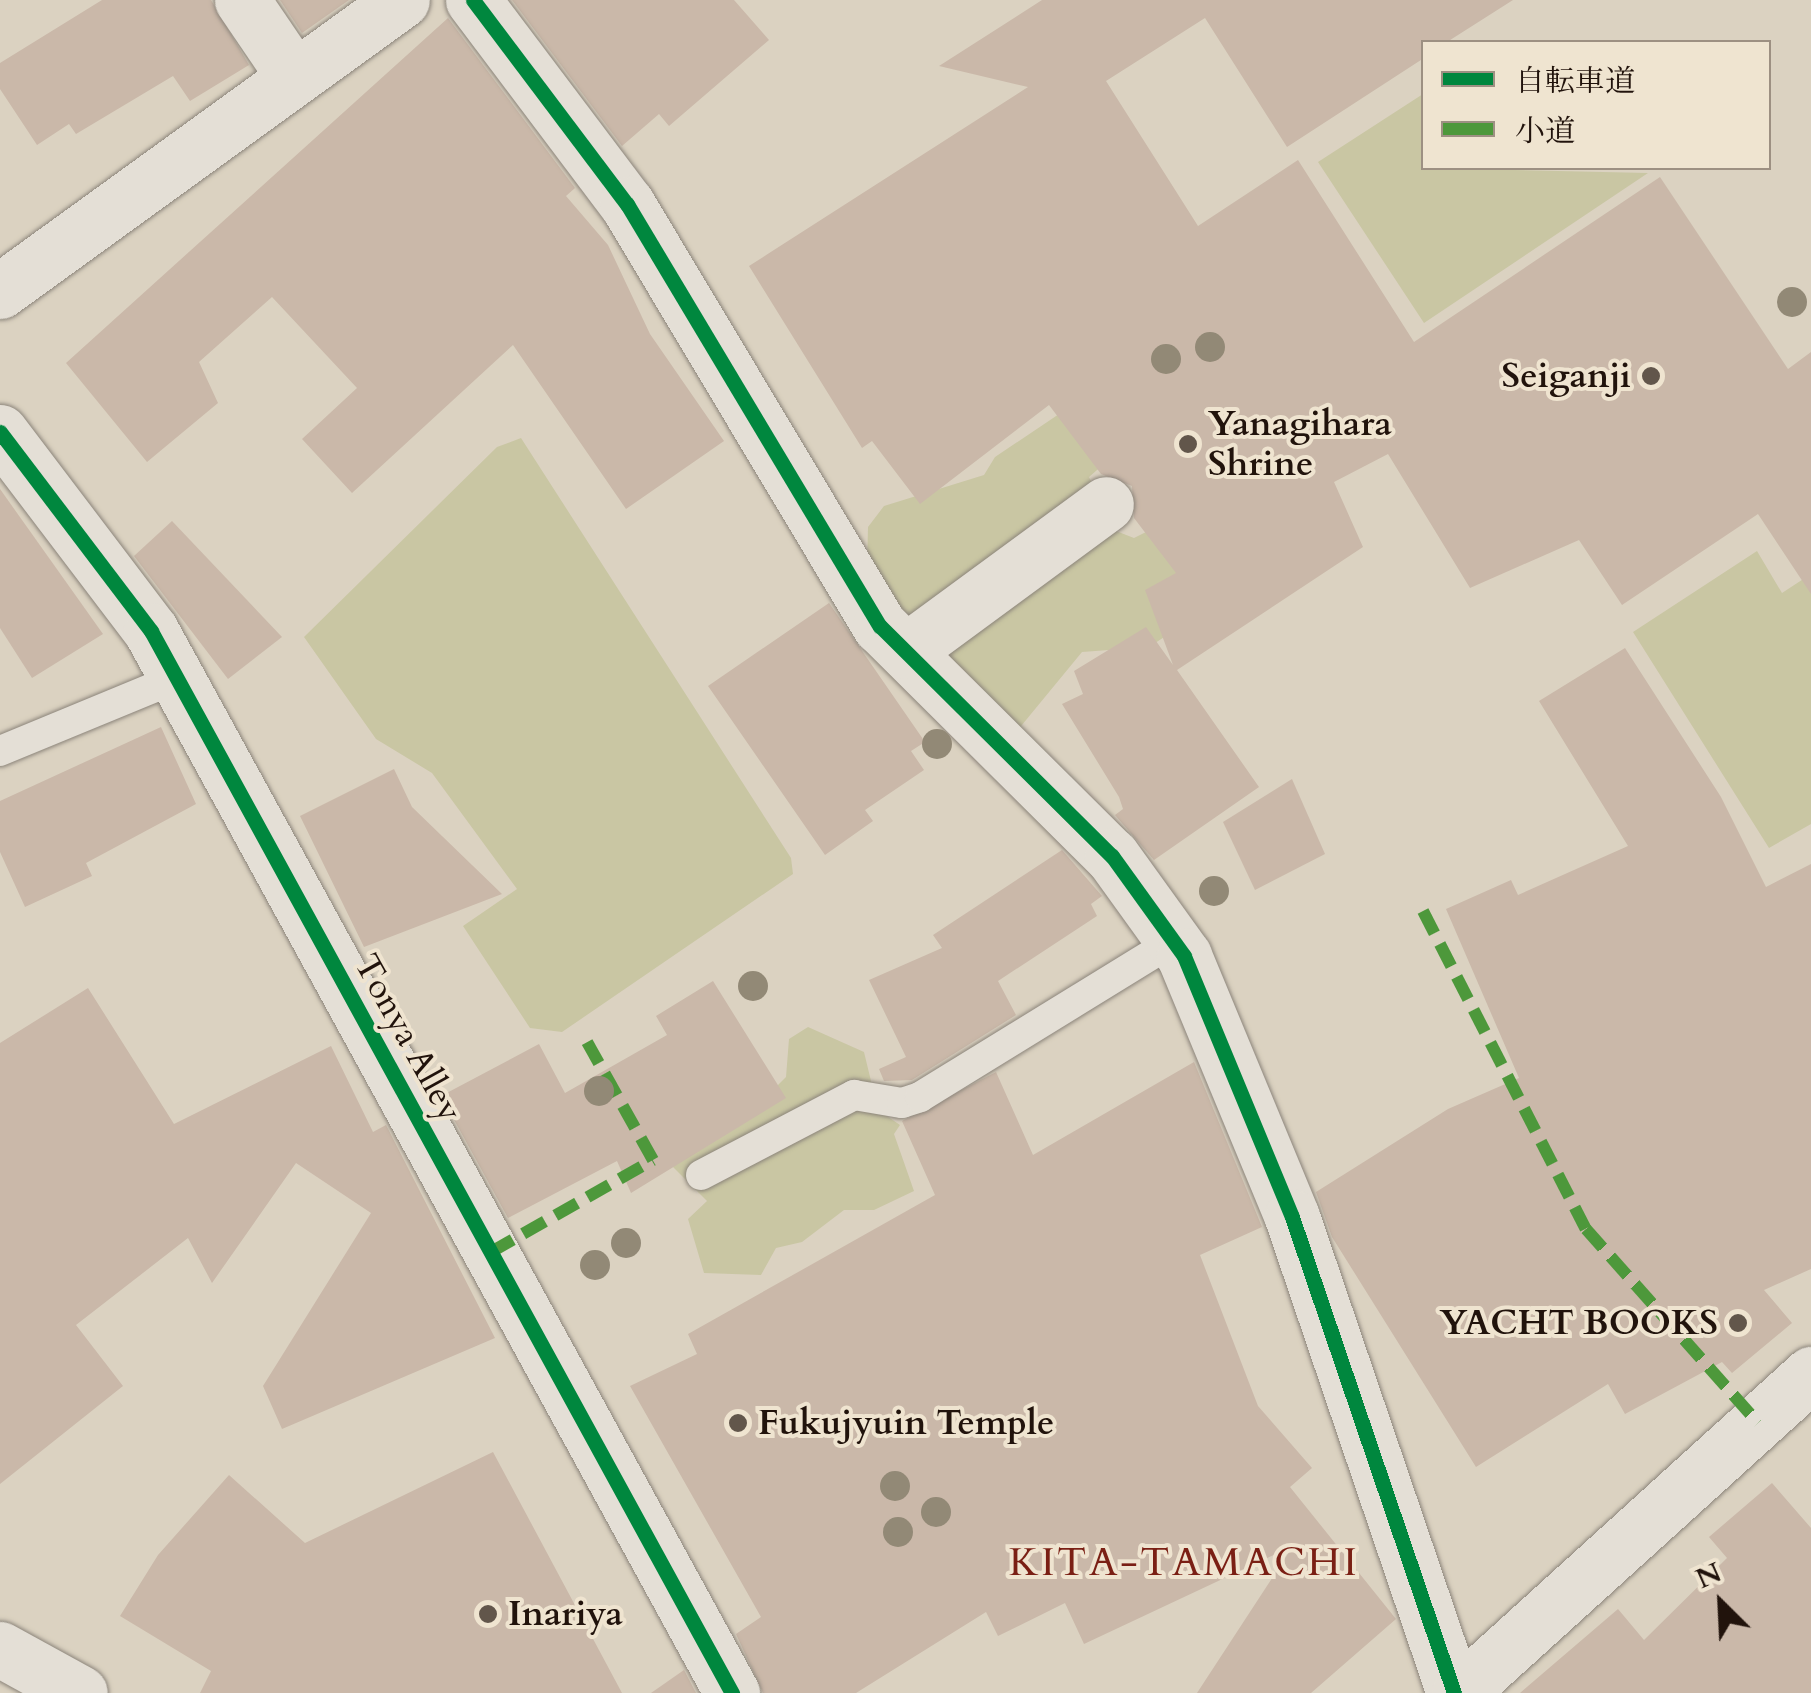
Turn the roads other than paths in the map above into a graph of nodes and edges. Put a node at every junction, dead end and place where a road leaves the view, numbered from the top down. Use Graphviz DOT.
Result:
graph roads {
  1 [pos="242,0"];
  2 [pos="402,0"];
  3 [pos="473,0"];
  4 [pos="291,72"];
  5 [pos="0,291"];
  6 [pos="0,432"];
  7 [pos="1106,504"];
  8 [pos="906,651"];
  9 [pos="177,678"];
  10 [pos="0,751"];
  11 [pos="1174,942"];
  12 [pos="701,1175"];
  13 [pos="1811,1374"];
  14 [pos="0,1649"];
  15 [pos="80,1693"];
  16 [pos="732,1693"];
  17 [pos="1457,1693"];
  1 -- 4 [label="street"];
  2 -- 4 [label="street"];
  3 -- 8 [label="street"];
  4 -- 5 [label="street"];
  6 -- 9 [label="street, Tonya Alley"];
  7 -- 8 [label="street"];
  8 -- 11 [label="street"];
  9 -- 10 [label="lane"];
  9 -- 16 [label="street, Tonya Alley"];
  11 -- 12 [label="lane"];
  11 -- 17 [label="street"];
  13 -- 17 [label="street"];
  14 -- 15 [label="street"];
}
